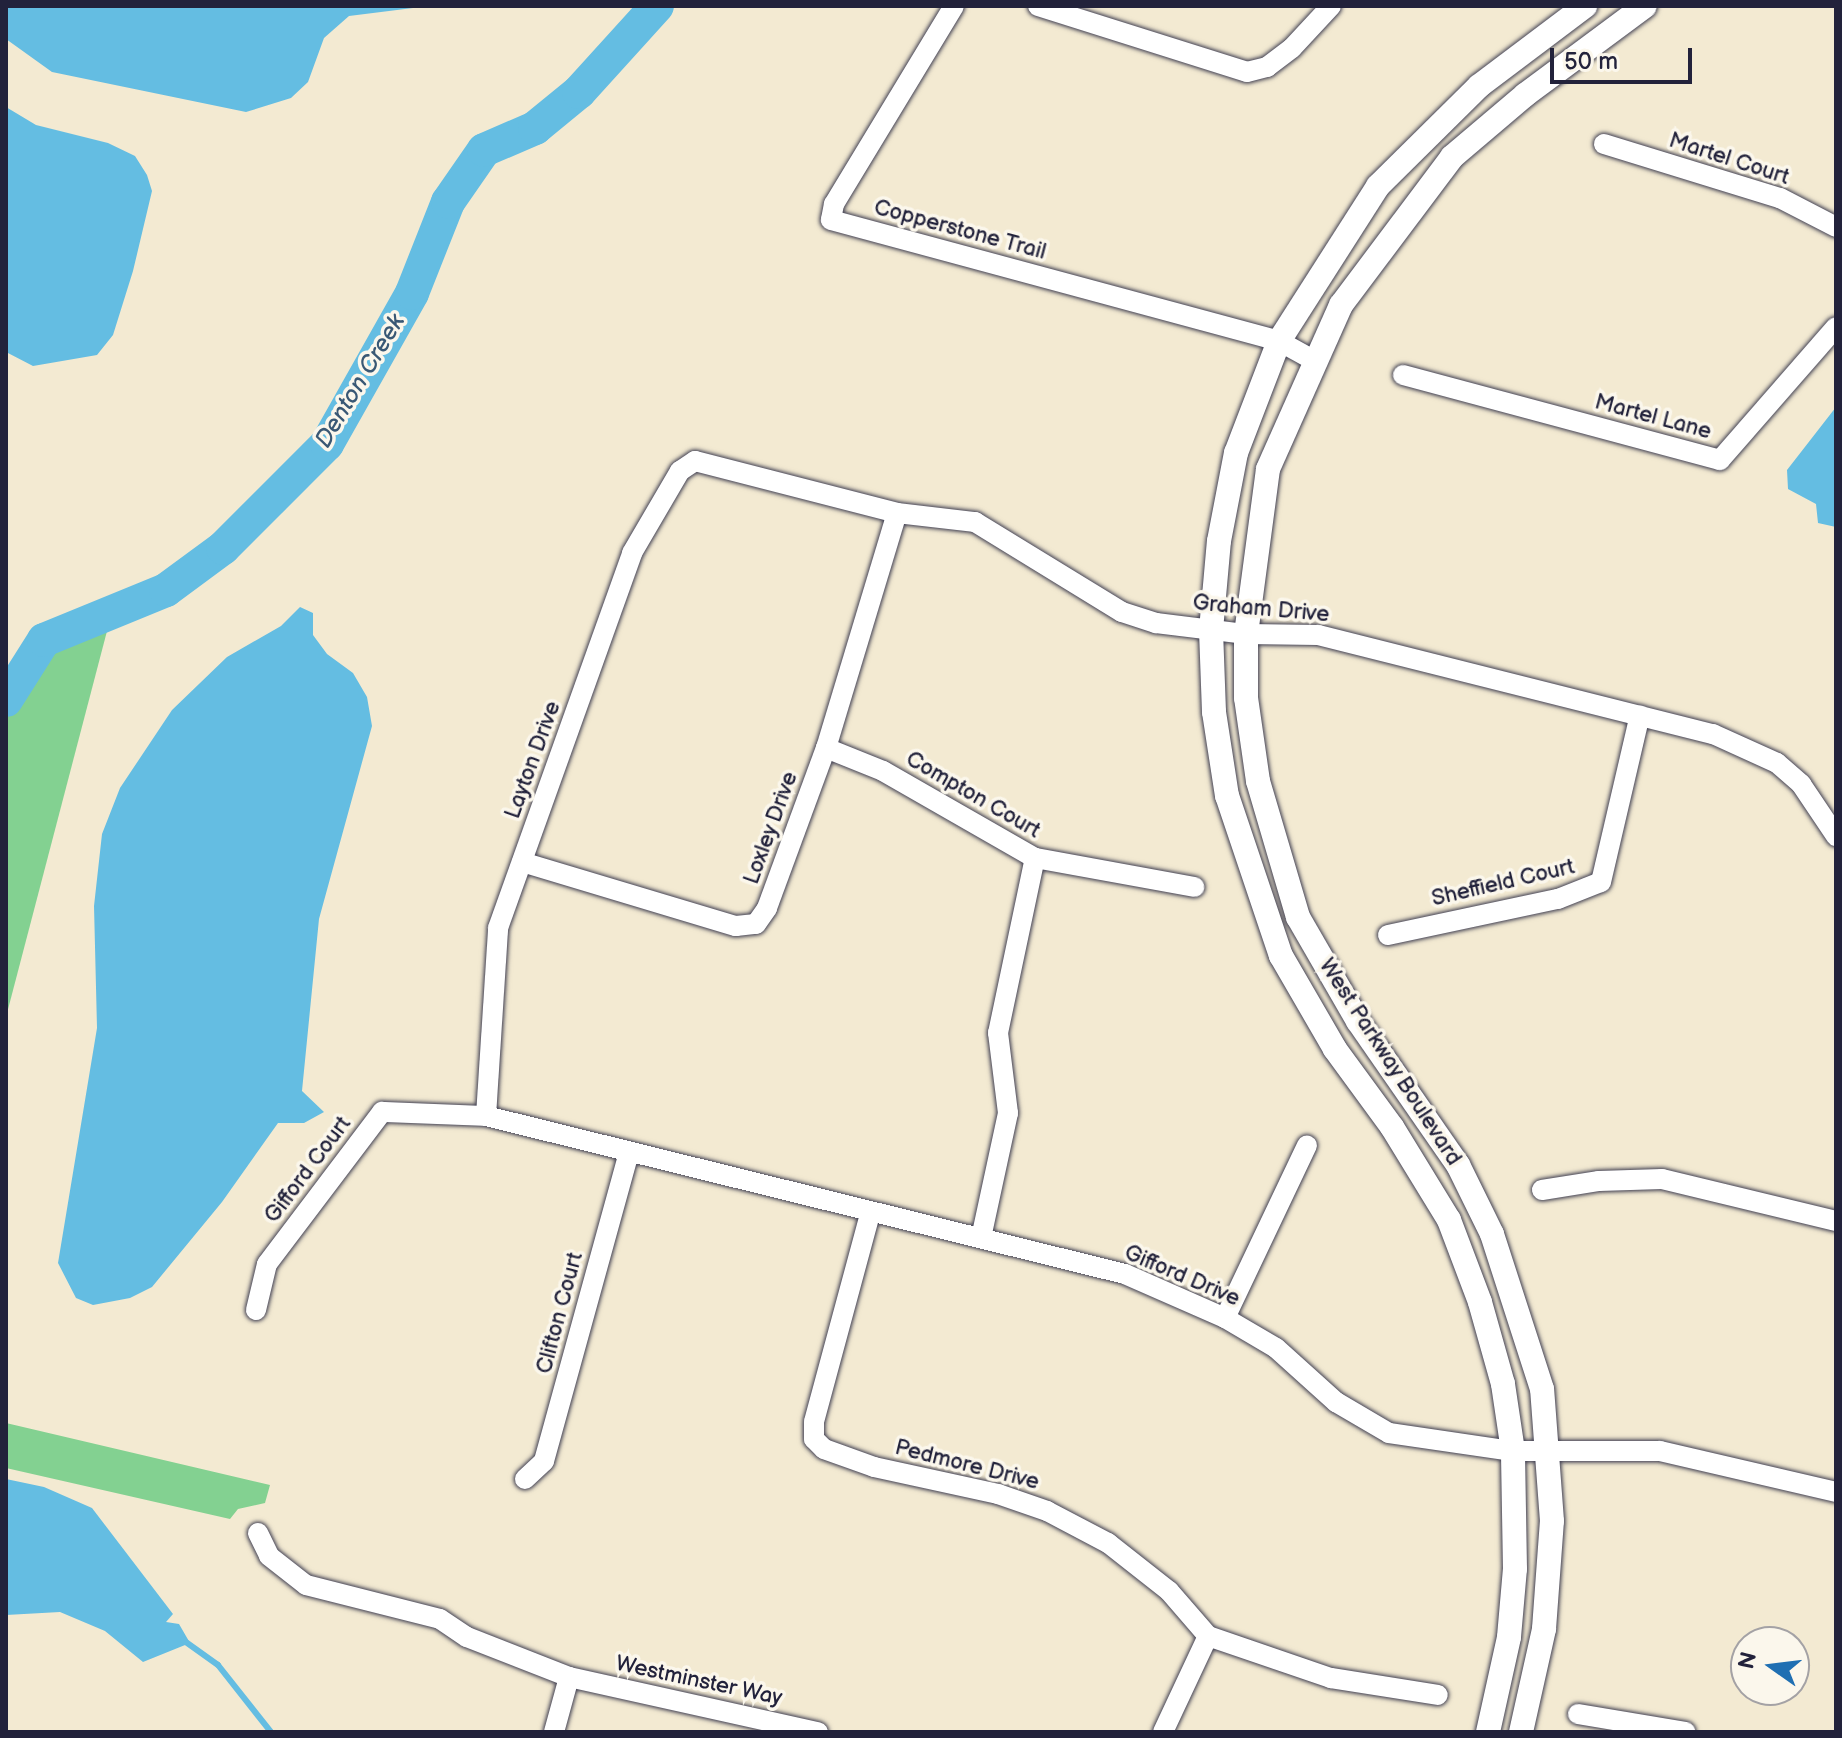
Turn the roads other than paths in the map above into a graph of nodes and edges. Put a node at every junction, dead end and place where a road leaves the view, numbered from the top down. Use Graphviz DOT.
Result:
graph roads {
  1 [pos="954,6"];
  2 [pos="1038,6"];
  3 [pos="1331,6"];
  4 [pos="1585,6"];
  5 [pos="1645,6"];
  6 [pos="1604,144"];
  7 [pos="1836,227"];
  8 [pos="1836,327"];
  9 [pos="1279,341"];
  10 [pos="1313,360"];
  11 [pos="1403,375"];
  12 [pos="711,463"];
  13 [pos="897,513"];
  14 [pos="1211,630"];
  15 [pos="1246,634"];
  16 [pos="1640,715"];
  17 [pos="826,748"];
  18 [pos="1836,836"];
  19 [pos="1035,858"];
  20 [pos="522,862"];
  21 [pos="1194,887"];
  22 [pos="1388,935"];
  23 [pos="486,1116"];
  24 [pos="1307,1145"];
  25 [pos="629,1152"];
  26 [pos="1542,1190"];
  27 [pos="870,1214"];
  28 [pos="1836,1221"];
  29 [pos="981,1238"];
  30 [pos="256,1310"];
  31 [pos="1225,1318"];
  32 [pos="1513,1451"];
  33 [pos="1547,1453"];
  34 [pos="525,1479"];
  35 [pos="1836,1492"];
  36 [pos="258,1533"];
  37 [pos="1208,1636"];
  38 [pos="569,1677"];
  39 [pos="1438,1695"];
  40 [pos="1578,1714"];
  41 [pos="554,1732"];
  42 [pos="818,1732"];
  43 [pos="1163,1732"];
  44 [pos="1488,1732"];
  45 [pos="1521,1732"];
  46 [pos="1686,1732"];
  1 -- 9 [label="street, Copperstone Trail"];
  2 -- 3 [label="street"];
  4 -- 9 [label="street, West Parkway Boulevard"];
  5 -- 10 [label="street, West Parkway Boulevard"];
  6 -- 7 [label="street, Martel Court"];
  8 -- 11 [label="street, Martel Lane"];
  9 -- 10 [label="street, Copperstone Trail"];
  9 -- 14 [label="street, West Parkway Boulevard"];
  10 -- 15 [label="street, West Parkway Boulevard"];
  12 -- 13 [label="street, Graham Drive"];
  12 -- 20 [label="street, Layton Drive"];
  13 -- 14 [label="street, Graham Drive"];
  13 -- 17 [label="street, Loxley Drive"];
  14 -- 15 [label="street, Graham Drive"];
  14 -- 32 [label="street, West Parkway Boulevard"];
  15 -- 16 [label="street, Graham Drive"];
  15 -- 33 [label="street, West Parkway Boulevard"];
  16 -- 18 [label="street, Graham Drive"];
  16 -- 22 [label="street, Sheffield Court"];
  17 -- 19 [label="street, Compton Court"];
  17 -- 20 [label="street, Loxley Drive"];
  19 -- 21 [label="street, Compton Court"];
  19 -- 29 [label="street"];
  20 -- 23 [label="street, Layton Drive"];
  23 -- 25 [label="street, Gifford Drive"];
  23 -- 30 [label="street, Gifford Court"];
  24 -- 31 [label="street"];
  25 -- 27 [label="street, Gifford Drive"];
  25 -- 34 [label="street, Clifton Court"];
  26 -- 28 [label="street"];
  27 -- 29 [label="street, Gifford Drive"];
  27 -- 37 [label="street, Pedmore Drive"];
  29 -- 31 [label="street, Gifford Drive"];
  31 -- 32 [label="street, Gifford Drive"];
  32 -- 33 [label="street, Gifford Drive"];
  32 -- 44 [label="street, West Parkway Boulevard"];
  33 -- 35 [label="street, Gifford Drive"];
  33 -- 45 [label="street, West Parkway Boulevard"];
  36 -- 38 [label="street, Westminster Way"];
  37 -- 39 [label="street"];
  37 -- 43 [label="street"];
  38 -- 41 [label="street"];
  38 -- 42 [label="street, Westminster Way"];
  40 -- 46 [label="street"];
}
